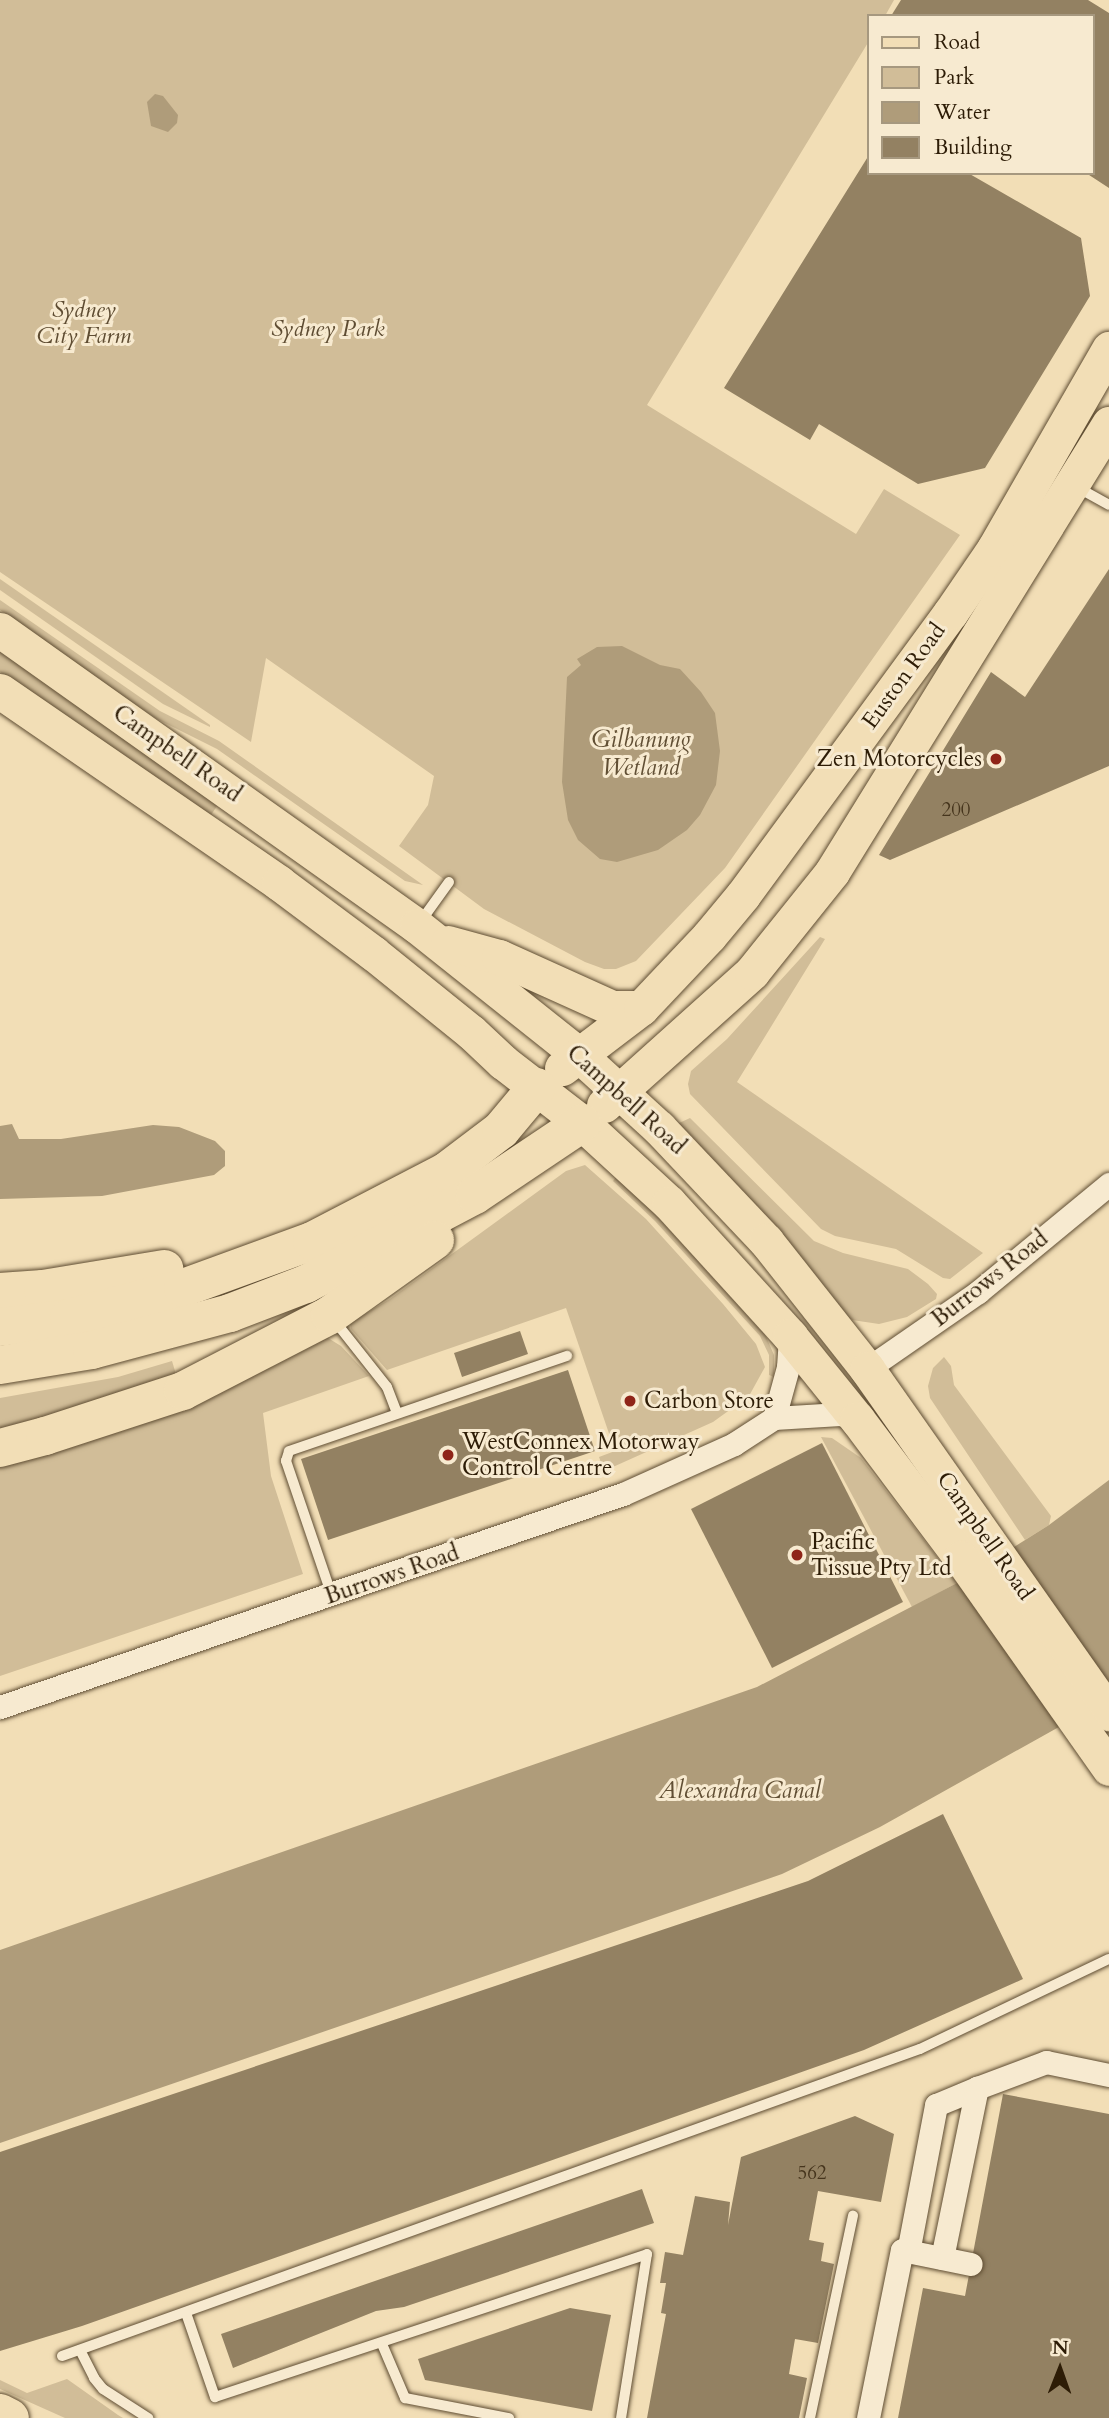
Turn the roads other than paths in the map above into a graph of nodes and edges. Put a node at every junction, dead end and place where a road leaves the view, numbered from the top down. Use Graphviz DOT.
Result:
graph roads {
  1 [pos="1109,349"];
  2 [pos="1109,424"];
  3 [pos="1071,484"];
  4 [pos="1109,505"];
  5 [pos="0,630"];
  6 [pos="0,691"];
  7 [pos="449,883"];
  8 [pos="426,933"];
  9 [pos="641,1008"];
  10 [pos="579,1055"];
  11 [pos="537,1087"];
  12 [pos="601,1107"];
  13 [pos="1109,1184"];
  14 [pos="0,1293"];
  15 [pos="318,1300"];
  16 [pos="0,1328"];
  17 [pos="790,1336"];
  18 [pos="567,1356"];
  19 [pos="0,1365"];
  20 [pos="867,1369"];
  21 [pos="397,1413"];
  22 [pos="774,1418"];
  23 [pos="857,1419"];
  24 [pos="0,1448"];
  25 [pos="974,1549"];
  26 [pos="332,1596"];
  27 [pos="0,1707"];
  28 [pos="1098,1726"];
  29 [pos="1109,1768"];
  30 [pos="1109,1959"];
  31 [pos="1109,2075"];
  32 [pos="977,2088"];
  33 [pos="853,2216"];
  34 [pos="908,2252"];
  35 [pos="942,2258"];
  36 [pos="971,2264"];
  37 [pos="186,2313"];
  38 [pos="382,2344"];
  39 [pos="80,2350"];
  40 [pos="62,2356"];
  41 [pos="0,2413"];
  42 [pos="10,2418"];
  43 [pos="148,2418"];
  44 [pos="509,2418"];
  45 [pos="621,2418"];
  46 [pos="810,2418"];
  47 [pos="868,2418"];
  1 -- 9 [label="main road, Euston Road"];
  2 -- 3 [label="main road, Euston Road"];
  3 -- 4 [label="lane"];
  3 -- 12 [label="main road, Euston Road"];
  5 -- 8 [label="main road, Campbell Road"];
  6 -- 11 [label="main road, Campbell Road"];
  7 -- 8 [label="lane"];
  8 -- 9 [label="main road"];
  8 -- 10 [label="main road, Campbell Road"];
  9 -- 10 [label="main road, Euston Road"];
  10 -- 11 [label="main road, Euston Road"];
  10 -- 12 [label="main road, Campbell Road"];
  11 -- 12 [label="main road, Campbell Road"];
  11 -- 14 [label="highway"];
  11 -- 16 [label="highway"];
  12 -- 15 [label="highway"];
  12 -- 17 [label="main road, Campbell Road"];
  12 -- 20 [label="main road, Campbell Road"];
  12 -- 23 [label="main road"];
  13 -- 20 [label="street, Burrows Road"];
  15 -- 19 [label="highway"];
  15 -- 21 [label="lane"];
  15 -- 24 [label="highway"];
  17 -- 22 [label="street"];
  17 -- 23 [label="main road, Campbell Road"];
  18 -- 21 [label="lane"];
  20 -- 25 [label="main road, Campbell Road"];
  21 -- 26 [label="lane"];
  22 -- 23 [label="street, Burrows Road"];
  22 -- 26 [label="street, Burrows Road"];
  23 -- 25 [label="main road, Campbell Road"];
  25 -- 28 [label="main road, Campbell Road"];
  26 -- 27 [label="street, Burrows Road"];
  28 -- 29 [label="main road, Campbell Road"];
  30 -- 37 [label="lane"];
  31 -- 32 [label="street"];
  32 -- 34 [label="street"];
  32 -- 35 [label="street"];
  33 -- 46 [label="lane"];
  34 -- 35 [label="street"];
  34 -- 47 [label="street"];
  35 -- 36 [label="street"];
  37 -- 38 [label="lane"];
  37 -- 39 [label="lane"];
  38 -- 44 [label="lane"];
  38 -- 45 [label="lane"];
  39 -- 40 [label="lane"];
  39 -- 43 [label="lane"];
  41 -- 42 [label="highway"];
}
